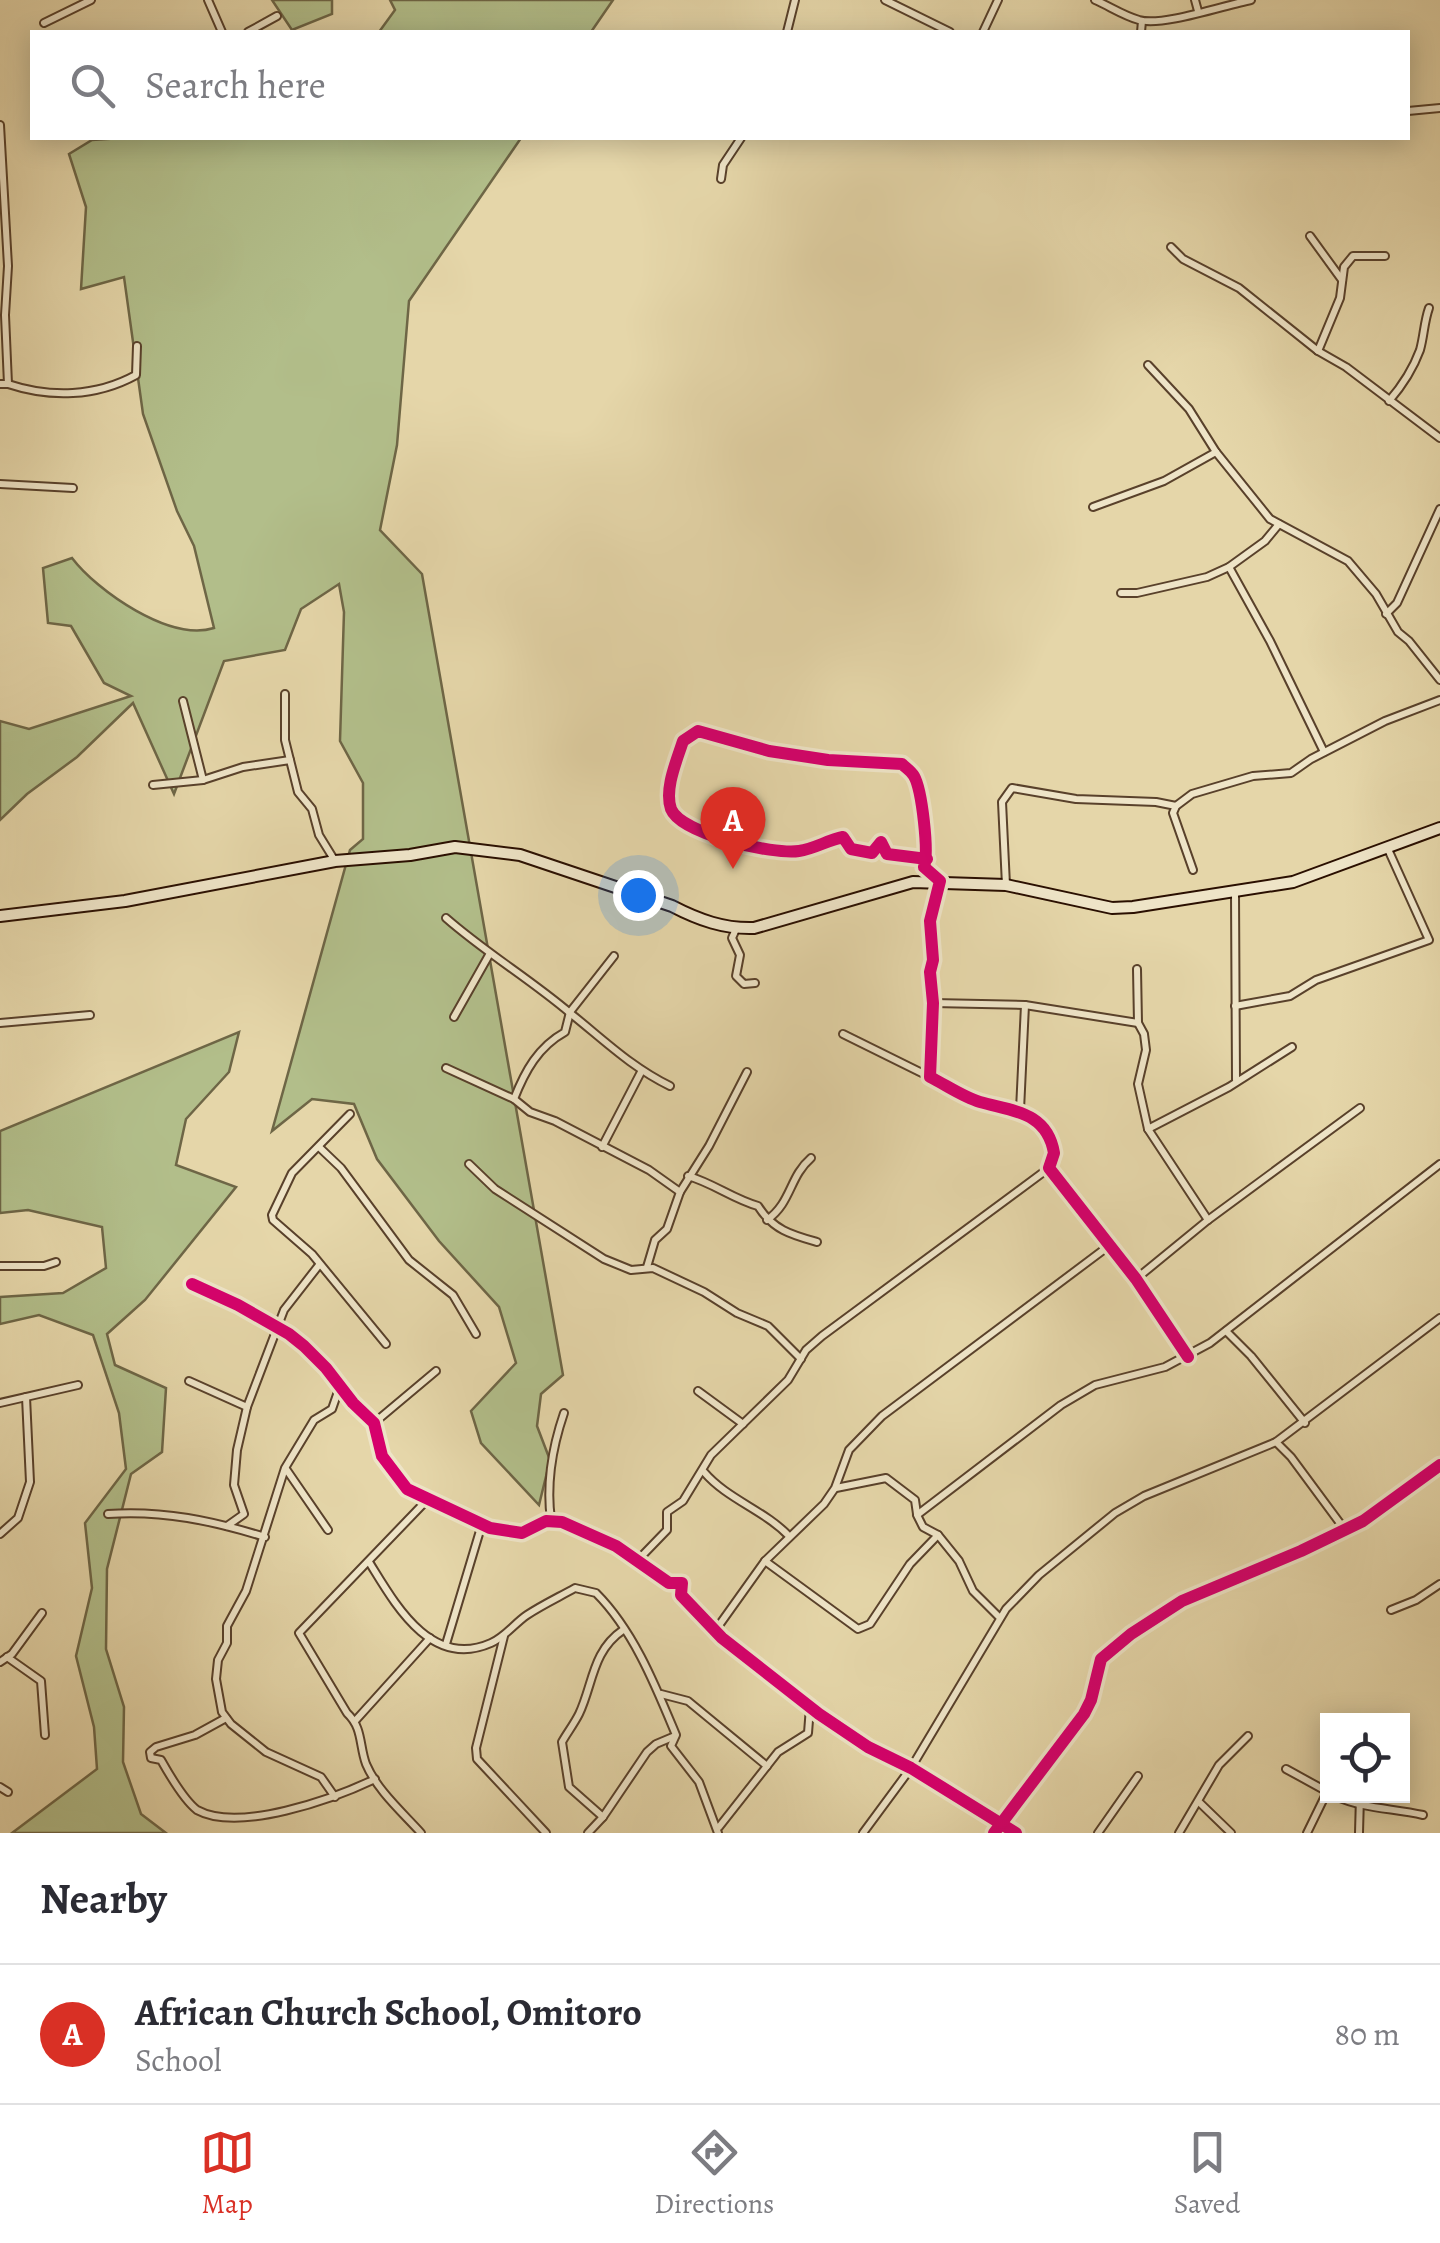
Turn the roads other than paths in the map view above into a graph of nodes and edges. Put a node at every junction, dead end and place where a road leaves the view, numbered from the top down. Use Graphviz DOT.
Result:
graph roads {
  1 [pos="90,0"];
  2 [pos="208,0"];
  3 [pos="796,0"];
  4 [pos="884,0"];
  5 [pos="998,0"];
  6 [pos="1095,0"];
  7 [pos="1195,0"];
  8 [pos="1250,0"];
  9 [pos="1198,11"];
  10 [pos="278,16"];
  11 [pos="1142,22"];
  12 [pos="44,23"];
  13 [pos="221,30"];
  14 [pos="252,30"];
  15 [pos="788,30"];
  16 [pos="946,30"];
  17 [pos="984,30"];
  18 [pos="1141,30"];
  19 [pos="1440,108"];
  20 [pos="1410,111"];
  21 [pos="0,125"];
  22 [pos="739,140"];
  23 [pos="721,178"];
  24 [pos="2,190"];
  25 [pos="1310,236"];
  26 [pos="1171,247"];
  27 [pos="1386,256"];
  28 [pos="1343,280"];
  29 [pos="1429,308"];
  30 [pos="137,346"];
  31 [pos="1318,351"];
  32 [pos="1148,365"];
  33 [pos="4,384"];
  34 [pos="1390,401"];
  35 [pos="1440,438"];
  36 [pos="1216,452"];
  37 [pos="0,484"];
  38 [pos="72,488"];
  39 [pos="1093,508"];
  40 [pos="1440,509"];
  41 [pos="1278,524"];
  42 [pos="1229,567"];
  43 [pos="1121,593"];
  44 [pos="1386,614"];
  45 [pos="1440,680"];
  46 [pos="285,694"];
  47 [pos="1437,698"];
  48 [pos="183,701"];
  49 [pos="1324,752"];
  50 [pos="290,760"];
  51 [pos="203,780"];
  52 [pos="153,785"];
  53 [pos="1176,806"];
  54 [pos="1440,828"];
  55 [pos="1387,847"];
  56 [pos="927,858"];
  57 [pos="334,861"];
  58 [pos="1193,870"];
  59 [pos="940,881"];
  60 [pos="1006,885"];
  61 [pos="1235,893"];
  62 [pos="0,916"];
  63 [pos="446,918"];
  64 [pos="736,929"];
  65 [pos="490,955"];
  66 [pos="614,956"];
  67 [pos="1137,969"];
  68 [pos="755,983"];
  69 [pos="933,1003"];
  70 [pos="1026,1005"];
  71 [pos="1234,1006"];
  72 [pos="570,1012"];
  73 [pos="90,1015"];
  74 [pos="454,1016"];
  75 [pos="1138,1023"];
  76 [pos="0,1024"];
  77 [pos="843,1034"];
  78 [pos="1292,1047"];
  79 [pos="446,1068"];
  80 [pos="641,1072"];
  81 [pos="747,1072"];
  82 [pos="930,1077"];
  83 [pos="1236,1080"];
  84 [pos="670,1086"];
  85 [pos="514,1099"];
  86 [pos="1360,1108"];
  87 [pos="1020,1110"];
  88 [pos="350,1114"];
  89 [pos="1148,1128"];
  90 [pos="320,1147"];
  91 [pos="602,1148"];
  92 [pos="812,1158"];
  93 [pos="469,1164"];
  94 [pos="1440,1164"];
  95 [pos="1049,1168"];
  96 [pos="688,1176"];
  97 [pos="680,1192"];
  98 [pos="766,1220"];
  99 [pos="1208,1220"];
  100 [pos="817,1242"];
  101 [pos="1110,1245"];
  102 [pos="56,1262"];
  103 [pos="319,1265"];
  104 [pos="0,1266"];
  105 [pos="647,1267"];
  106 [pos="1136,1279"];
  107 [pos="192,1284"];
  108 [pos="1440,1318"];
  109 [pos="278,1328"];
  110 [pos="1226,1331"];
  111 [pos="476,1334"];
  112 [pos="386,1344"];
  113 [pos="1188,1357"];
  114 [pos="801,1359"];
  115 [pos="436,1371"];
  116 [pos="189,1381"];
  117 [pos="340,1385"];
  118 [pos="78,1386"];
  119 [pos="698,1391"];
  120 [pos="26,1397"];
  121 [pos="0,1403"];
  122 [pos="247,1407"];
  123 [pos="564,1413"];
  124 [pos="374,1423"];
  125 [pos="1305,1423"];
  126 [pos="743,1424"];
  127 [pos="1276,1442"];
  128 [pos="1440,1464"];
  129 [pos="285,1468"];
  130 [pos="704,1472"];
  131 [pos="840,1474"];
  132 [pos="849,1486"];
  133 [pos="834,1488"];
  134 [pos="410,1491"];
  135 [pos="427,1500"];
  136 [pos="417,1507"];
  137 [pos="108,1514"];
  138 [pos="917,1515"];
  139 [pos="551,1520"];
  140 [pos="482,1524"];
  141 [pos="227,1526"];
  142 [pos="328,1530"];
  143 [pos="1345,1530"];
  144 [pos="0,1534"];
  145 [pos="938,1535"];
  146 [pos="788,1536"];
  147 [pos="265,1537"];
  148 [pos="638,1560"];
  149 [pos="764,1561"];
  150 [pos="369,1562"];
  151 [pos="1440,1584"];
  152 [pos="1391,1610"];
  153 [pos="42,1613"];
  154 [pos="1000,1618"];
  155 [pos="624,1630"];
  156 [pos="715,1632"];
  157 [pos="505,1634"];
  158 [pos="430,1638"];
  159 [pos="446,1644"];
  160 [pos="4,1660"];
  161 [pos="660,1694"];
  162 [pos="810,1706"];
  163 [pos="226,1718"];
  164 [pos="355,1721"];
  165 [pos="676,1735"];
  166 [pos="45,1736"];
  167 [pos="1248,1736"];
  168 [pos="767,1766"];
  169 [pos="911,1768"];
  170 [pos="1286,1770"];
  171 [pos="1138,1776"];
  172 [pos="375,1780"];
  173 [pos="0,1787"];
  174 [pos="1320,1788"];
  175 [pos="8,1792"];
  176 [pos="335,1797"];
  177 [pos="1200,1802"];
  178 [pos="1322,1803"];
  179 [pos="1351,1803"];
  180 [pos="1360,1803"];
  181 [pos="1360,1807"];
  182 [pos="1423,1814"];
  183 [pos="603,1817"];
  184 [pos="538,1823"];
  185 [pos="1002,1824"];
  186 [pos="718,1831"];
  187 [pos="421,1833"];
  188 [pos="528,1833"];
  189 [pos="546,1833"];
  190 [pos="588,1833"];
  191 [pos="863,1833"];
  192 [pos="994,1833"];
  193 [pos="1016,1833"];
  194 [pos="1098,1833"];
  195 [pos="1179,1833"];
  196 [pos="1231,1833"];
  197 [pos="1308,1833"];
  198 [pos="1359,1833"];
  1 -- 12 [label="street"];
  2 -- 13 [label="street"];
  3 -- 15 [label="street"];
  4 -- 16 [label="street"];
  5 -- 17 [label="street"];
  6 -- 11 [label="street"];
  7 -- 9 [label="street"];
  8 -- 9 [label="street"];
  9 -- 11 [label="street"];
  10 -- 14 [label="street"];
  11 -- 18 [label="street"];
  19 -- 20 [label="street"];
  21 -- 24 [label="street"];
  22 -- 23 [label="street"];
  24 -- 33 [label="street"];
  25 -- 28 [label="street"];
  26 -- 31 [label="street"];
  27 -- 28 [label="street"];
  28 -- 31 [label="street"];
  29 -- 34 [label="street"];
  30 -- 33 [label="street"];
  31 -- 34 [label="street"];
  32 -- 36 [label="street"];
  34 -- 35 [label="street"];
  36 -- 39 [label="street"];
  36 -- 41 [label="street"];
  37 -- 38 [label="street"];
  40 -- 44 [label="street"];
  41 -- 42 [label="street"];
  41 -- 44 [label="street"];
  42 -- 43 [label="street"];
  42 -- 49 [label="street"];
  44 -- 45 [label="street"];
  46 -- 50 [label="street"];
  47 -- 49 [label="street"];
  48 -- 51 [label="street"];
  49 -- 53 [label="street"];
  50 -- 51 [label="street"];
  50 -- 57 [label="street"];
  51 -- 52 [label="street"];
  53 -- 58 [label="street"];
  53 -- 60 [label="street"];
  54 -- 55 [label="main road"];
  55 -- 61 [label="main road"];
  55 -- 71 [label="street"];
  56 -- 56 [label="street"];
  56 -- 59 [label="street"];
  57 -- 62 [label="main road"];
  57 -- 64 [label="main road"];
  59 -- 60 [label="main road"];
  59 -- 64 [label="main road"];
  59 -- 69 [label="street"];
  60 -- 61 [label="main road"];
  61 -- 71 [label="street"];
  63 -- 65 [label="street"];
  64 -- 68 [label="street"];
  65 -- 72 [label="street"];
  65 -- 74 [label="street"];
  66 -- 72 [label="street"];
  67 -- 75 [label="street"];
  69 -- 70 [label="street"];
  69 -- 82 [label="street"];
  70 -- 75 [label="street"];
  70 -- 87 [label="street"];
  71 -- 83 [label="street"];
  72 -- 80 [label="street"];
  72 -- 85 [label="street"];
  73 -- 76 [label="street"];
  75 -- 89 [label="street"];
  77 -- 82 [label="street"];
  78 -- 83 [label="street"];
  79 -- 85 [label="street"];
  80 -- 84 [label="street"];
  80 -- 91 [label="street"];
  81 -- 96 [label="street"];
  82 -- 87 [label="street"];
  83 -- 89 [label="street"];
  85 -- 91 [label="street"];
  86 -- 99 [label="street"];
  87 -- 95 [label="street"];
  88 -- 90 [label="street"];
  89 -- 99 [label="street"];
  90 -- 103 [label="street"];
  90 -- 111 [label="street"];
  91 -- 97 [label="street"];
  92 -- 98 [label="street"];
  93 -- 105 [label="street"];
  94 -- 110 [label="street"];
  95 -- 101 [label="street"];
  95 -- 114 [label="street"];
  96 -- 97 [label="street"];
  96 -- 98 [label="street"];
  97 -- 105 [label="street"];
  98 -- 100 [label="street"];
  99 -- 106 [label="street"];
  101 -- 106 [label="street"];
  101 -- 131 [label="street"];
  102 -- 104 [label="street"];
  103 -- 109 [label="street"];
  103 -- 112 [label="street"];
  105 -- 114 [label="street"];
  106 -- 113 [label="street"];
  107 -- 109 [label="street"];
  108 -- 125 [label="street"];
  109 -- 117 [label="street"];
  109 -- 122 [label="street"];
  110 -- 113 [label="street"];
  110 -- 125 [label="street"];
  113 -- 138 [label="street"];
  114 -- 126 [label="street"];
  115 -- 124 [label="street"];
  116 -- 122 [label="street"];
  117 -- 124 [label="street"];
  117 -- 129 [label="street"];
  118 -- 120 [label="street"];
  119 -- 126 [label="street"];
  120 -- 121 [label="street"];
  120 -- 144 [label="street"];
  122 -- 141 [label="street"];
  123 -- 139 [label="street"];
  124 -- 134 [label="street"];
  125 -- 127 [label="street"];
  126 -- 130 [label="street"];
  127 -- 143 [label="street"];
  127 -- 154 [label="street"];
  128 -- 143 [label="street"];
  129 -- 142 [label="street"];
  129 -- 147 [label="street"];
  130 -- 146 [label="street"];
  130 -- 148 [label="street"];
  131 -- 132 [label="street"];
  131 -- 133 [label="street"];
  132 -- 133 [label="street"];
  132 -- 138 [label="street"];
  133 -- 146 [label="street"];
  134 -- 135 [label="street"];
  134 -- 136 [label="street"];
  135 -- 136 [label="street"];
  135 -- 140 [label="street"];
  136 -- 150 [label="street"];
  137 -- 141 [label="street"];
  138 -- 145 [label="street"];
  139 -- 140 [label="street"];
  139 -- 148 [label="street"];
  140 -- 159 [label="street"];
  141 -- 147 [label="street"];
  143 -- 185 [label="street"];
  145 -- 149 [label="street"];
  145 -- 154 [label="street"];
  146 -- 149 [label="street"];
  147 -- 163 [label="street"];
  148 -- 156 [label="street"];
  149 -- 156 [label="street"];
  150 -- 158 [label="street"];
  150 -- 164 [label="street"];
  151 -- 152 [label="street"];
  153 -- 160 [label="street"];
  154 -- 169 [label="street"];
  155 -- 157 [label="street"];
  155 -- 161 [label="street"];
  155 -- 183 [label="street"];
  156 -- 162 [label="street"];
  157 -- 159 [label="street"];
  157 -- 184 [label="street"];
  158 -- 159 [label="street"];
  158 -- 164 [label="street"];
  160 -- 166 [label="street"];
  161 -- 165 [label="street"];
  161 -- 168 [label="street"];
  162 -- 168 [label="street"];
  162 -- 169 [label="street"];
  163 -- 176 [label="street"];
  163 -- 176 [label="street"];
  164 -- 172 [label="street"];
  165 -- 183 [label="street"];
  165 -- 186 [label="street"];
  167 -- 177 [label="street"];
  168 -- 186 [label="street"];
  169 -- 185 [label="street"];
  169 -- 191 [label="street"];
  170 -- 174 [label="street"];
  171 -- 194 [label="street"];
  172 -- 176 [label="street"];
  172 -- 187 [label="street"];
  173 -- 175 [label="street"];
  177 -- 195 [label="street"];
  177 -- 196 [label="street"];
  178 -- 197 [label="street"];
  179 -- 181 [label="street"];
  180 -- 181 [label="street"];
  181 -- 182 [label="street"];
  181 -- 198 [label="street"];
  183 -- 190 [label="street"];
  184 -- 188 [label="street"];
  184 -- 189 [label="street"];
  185 -- 192 [label="street"];
  185 -- 193 [label="street"];
}
